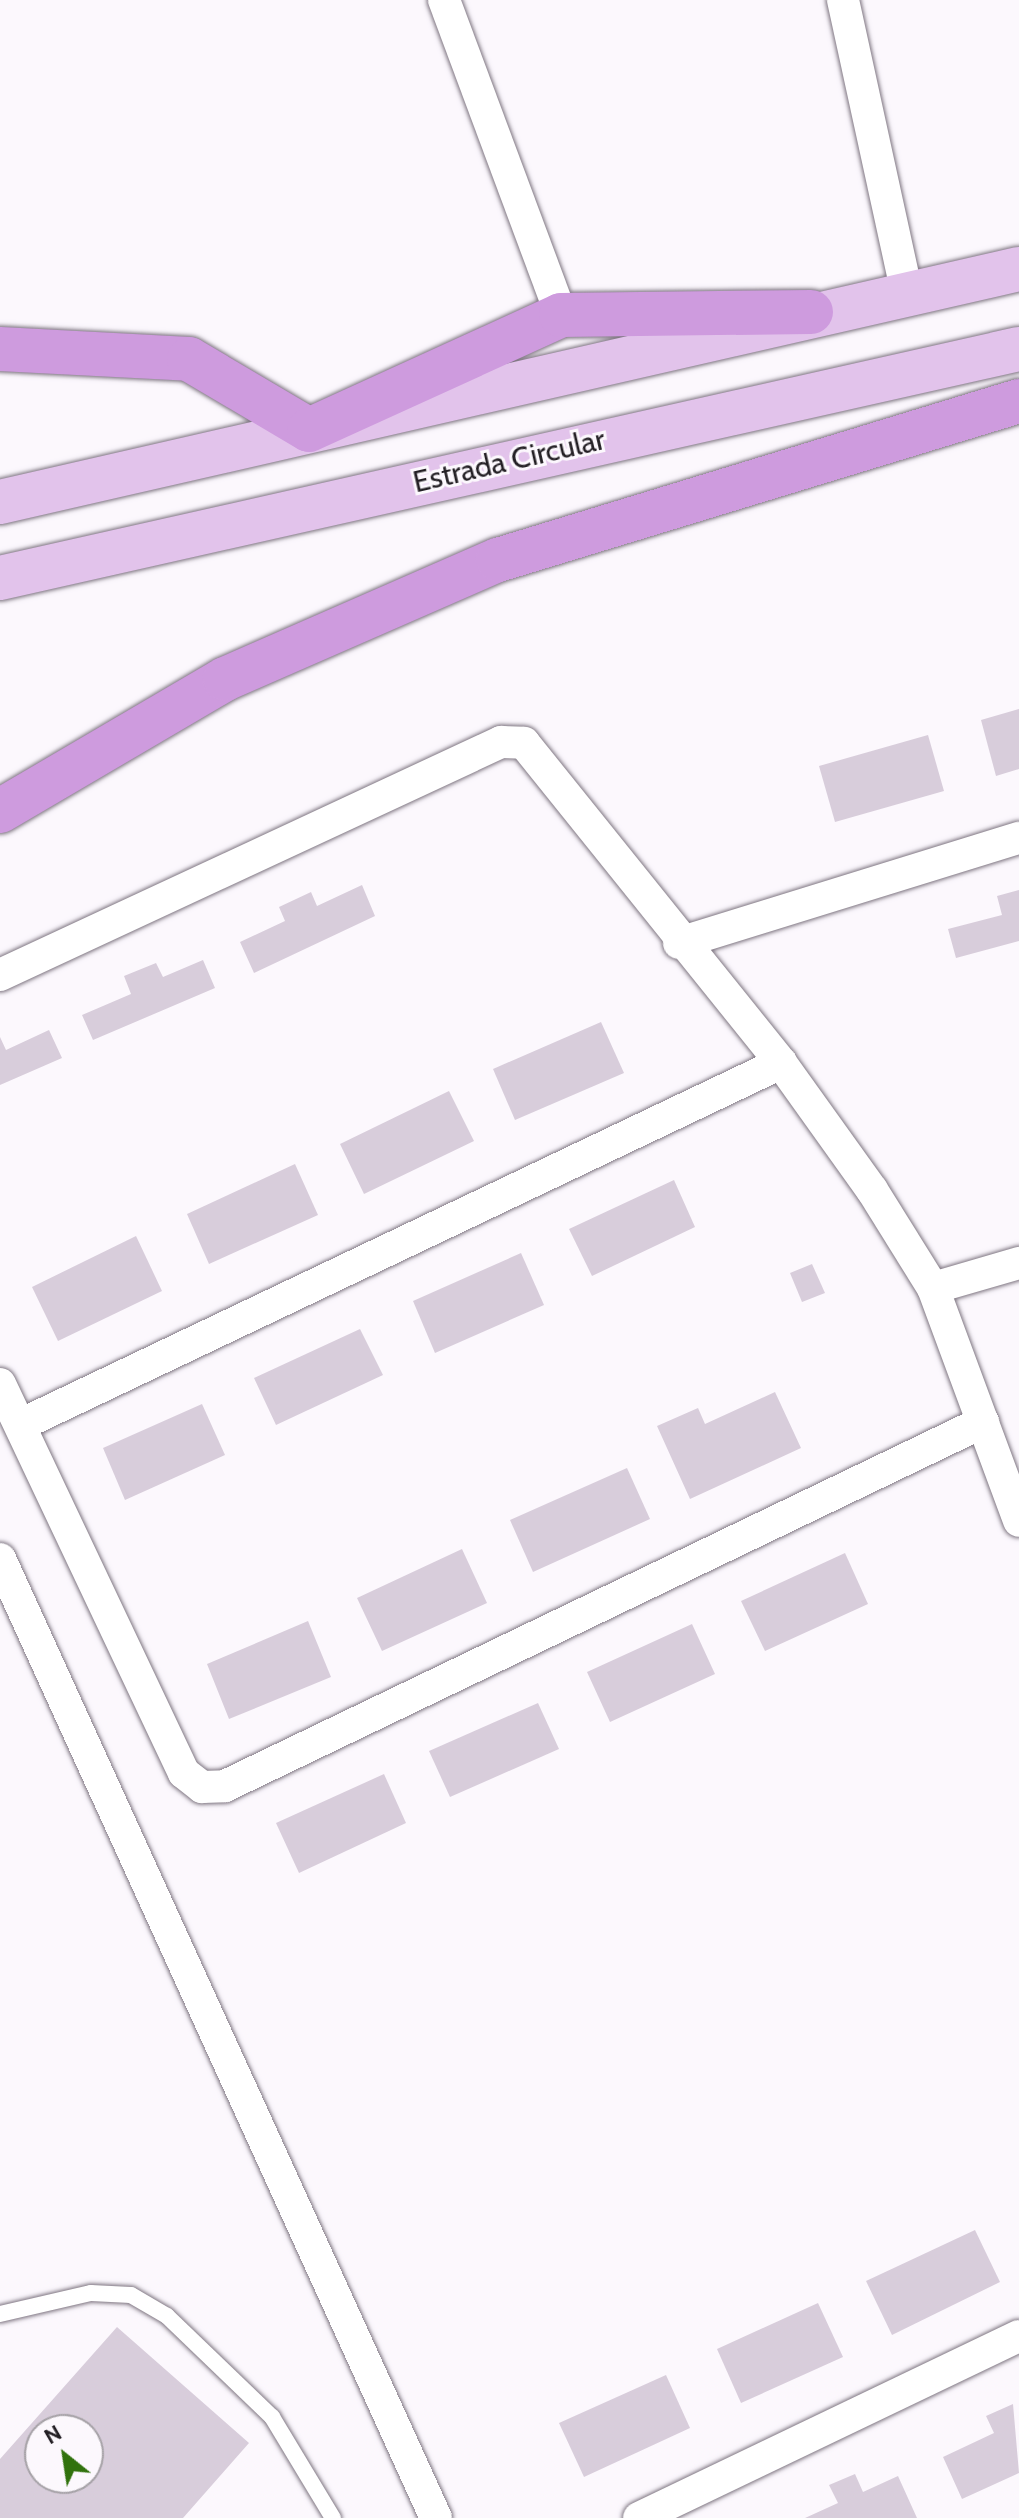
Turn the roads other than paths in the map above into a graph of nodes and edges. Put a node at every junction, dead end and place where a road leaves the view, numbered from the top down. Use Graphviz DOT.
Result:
graph roads {
  1 [pos="444,0"];
  2 [pos="843,0"];
  3 [pos="1019,269"];
  4 [pos="907,293"];
  5 [pos="811,312"];
  6 [pos="561,315"];
  7 [pos="0,349"];
  8 [pos="1019,349"];
  9 [pos="1019,401"];
  10 [pos="309,430"];
  11 [pos="0,502"];
  12 [pos="0,578"];
  13 [pos="0,811"];
  14 [pos="1019,838"];
  15 [pos="679,943"];
  16 [pos="0,975"];
  17 [pos="781,1063"];
  18 [pos="1019,1263"];
  19 [pos="933,1288"];
  20 [pos="0,1384"];
  21 [pos="983,1422"];
  22 [pos="20,1425"];
  23 [pos="1019,1521"];
  24 [pos="0,1559"];
  25 [pos="0,2314"];
  26 [pos="1019,2336"];
  27 [pos="333,2518"];
  28 [pos="436,2518"];
  29 [pos="639,2518"];
  1 -- 6 [label="street"];
  2 -- 4 [label="street"];
  3 -- 4 [label="main road"];
  4 -- 5 [label="main road"];
  5 -- 6 [label="highway"];
  5 -- 10 [label="main road"];
  6 -- 10 [label="highway"];
  7 -- 10 [label="highway"];
  8 -- 12 [label="main road, Estrada Circular"];
  9 -- 13 [label="highway"];
  10 -- 11 [label="main road"];
  14 -- 15 [label="street"];
  15 -- 16 [label="street"];
  15 -- 17 [label="street"];
  17 -- 19 [label="street"];
  17 -- 22 [label="street"];
  18 -- 19 [label="street"];
  19 -- 21 [label="street"];
  20 -- 22 [label="street"];
  21 -- 22 [label="street"];
  21 -- 23 [label="street"];
  24 -- 28 [label="street"];
  25 -- 27 [label="lane"];
  26 -- 29 [label="street"];
}
